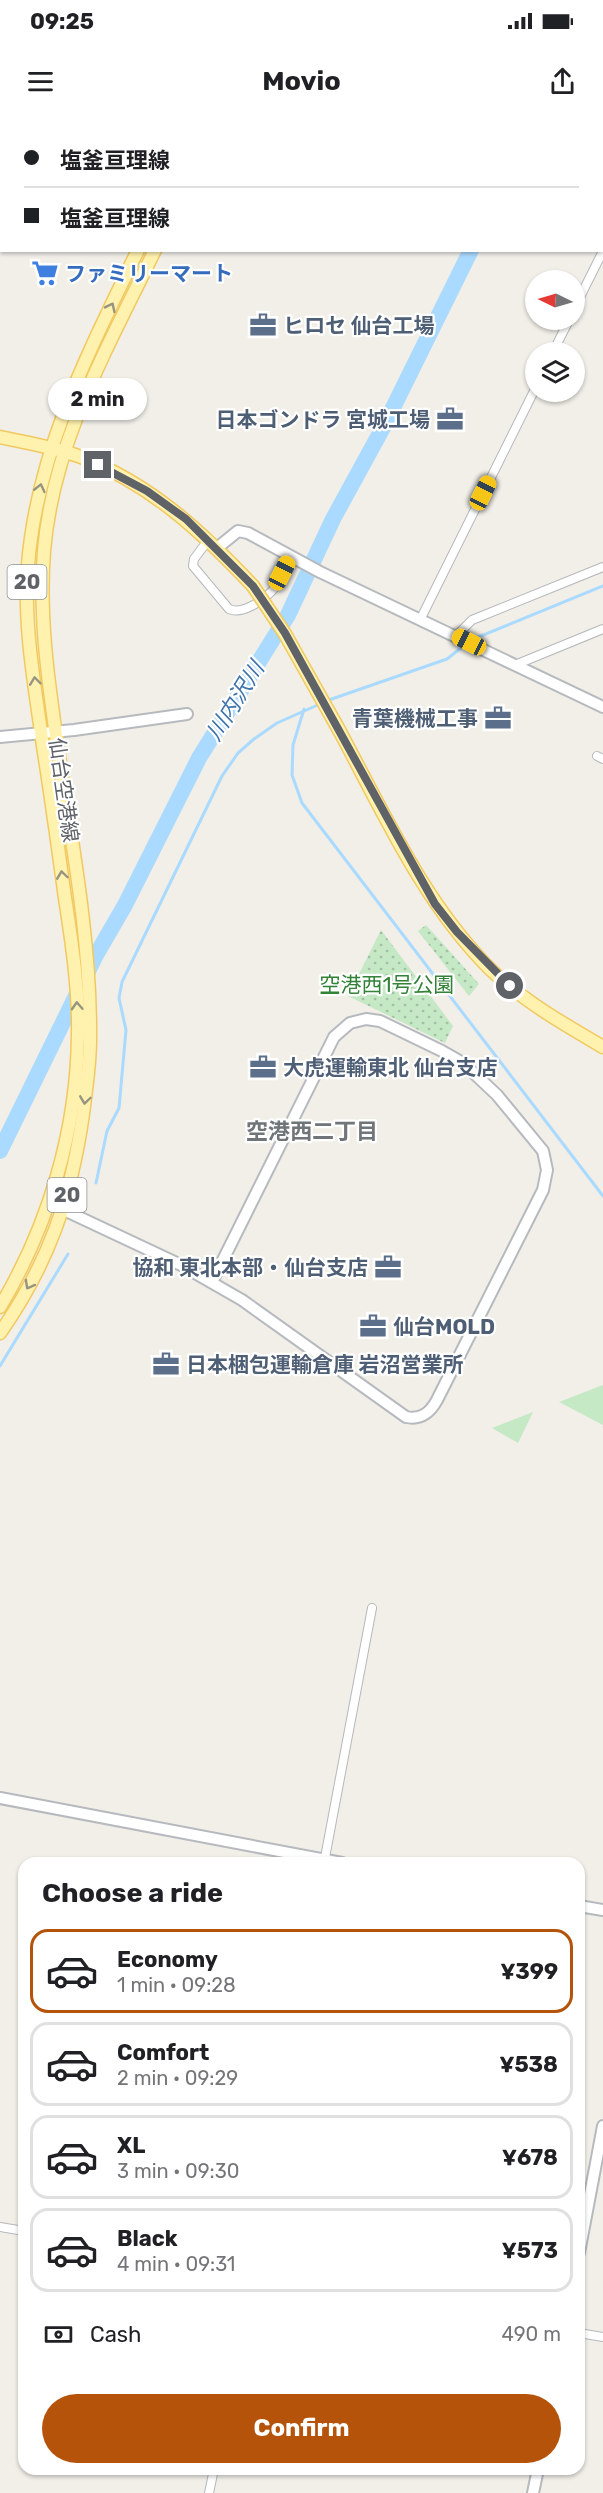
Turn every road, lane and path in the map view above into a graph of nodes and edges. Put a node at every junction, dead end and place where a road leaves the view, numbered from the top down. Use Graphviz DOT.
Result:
graph roads {
  1 [pos="137,252"];
  2 [pos="154,252"];
  3 [pos="602,254"];
  4 [pos="585,287"];
  5 [pos="529,402"];
  6 [pos="0,437"];
  7 [pos="57,450"];
  8 [pos="213,544"];
  9 [pos="290,556"];
  10 [pos="603,567"];
  11 [pos="420,620"];
  12 [pos="603,629"];
  13 [pos="457,637"];
  14 [pos="515,665"];
  15 [pos="603,706"];
  16 [pos="187,714"];
  17 [pos="56,732"];
  18 [pos="42,733"];
  19 [pos="0,737"];
  20 [pos="603,1047"];
  21 [pos="49,1203"];
  22 [pos="63,1210"];
  23 [pos="212,1282"];
  24 [pos="0,1307"];
  25 [pos="0,1333"];
  26 [pos="372,1608"];
  27 [pos="0,1798"];
  28 [pos="304,1857"];
  29 [pos="326,1857"];
  30 [pos="585,1907"];
  31 [pos="603,1910"];
  32 [pos="603,2126"];
  33 [pos="585,2221"];
  34 [pos="0,2227"];
  35 [pos="18,2230"];
  36 [pos="585,2333"];
  37 [pos="603,2337"];
  38 [pos="212,2475"];
  39 [pos="537,2475"];
  40 [pos="209,2493"];
  41 [pos="533,2493"];
  7 -- 1 [label="main road, 仙台空港線 / 20, one-way"];
  2 -- 7 [label="main road, 仙台空港線 / 20"];
  3 -- 4 [label="street"];
  5 -- 11 [label="street"];
  6 -- 7 [label="main road"];
  7 -- 8 [label="main road"];
  7 -- 17 [label="main road, 仙台空港線 / 20"];
  18 -- 7 [label="main road, 仙台空港線 / 20, one-way"];
  8 -- 9 [label="street"];
  8 -- 9 [label="street"];
  8 -- 20 [label="main road, bridge"];
  9 -- 11 [label="street"];
  10 -- 13 [label="street"];
  11 -- 13 [label="street"];
  12 -- 14 [label="street"];
  13 -- 14 [label="street"];
  14 -- 15 [label="street"];
  16 -- 17 [label="street"];
  17 -- 18 [label="street"];
  17 -- 22 [label="main road, 仙台空港線 / 20, one-way"];
  18 -- 19 [label="street"];
  21 -- 18 [label="main road, 仙台空港線 / 20, one-way"];
  21 -- 22 [label="street"];
  21 -- 24 [label="main road, 仙台空港線 / 20"];
  22 -- 23 [label="street"];
  22 -- 25 [label="main road, 仙台空港線 / 20, one-way"];
  23 -- 23 [label="street"];
  26 -- 29 [label="street"];
  27 -- 28 [label="street"];
  30 -- 31 [label="street"];
  32 -- 33 [label="street"];
  34 -- 35 [label="street"];
  36 -- 37 [label="street"];
  38 -- 40 [label="street"];
  39 -- 41 [label="street"];
}
